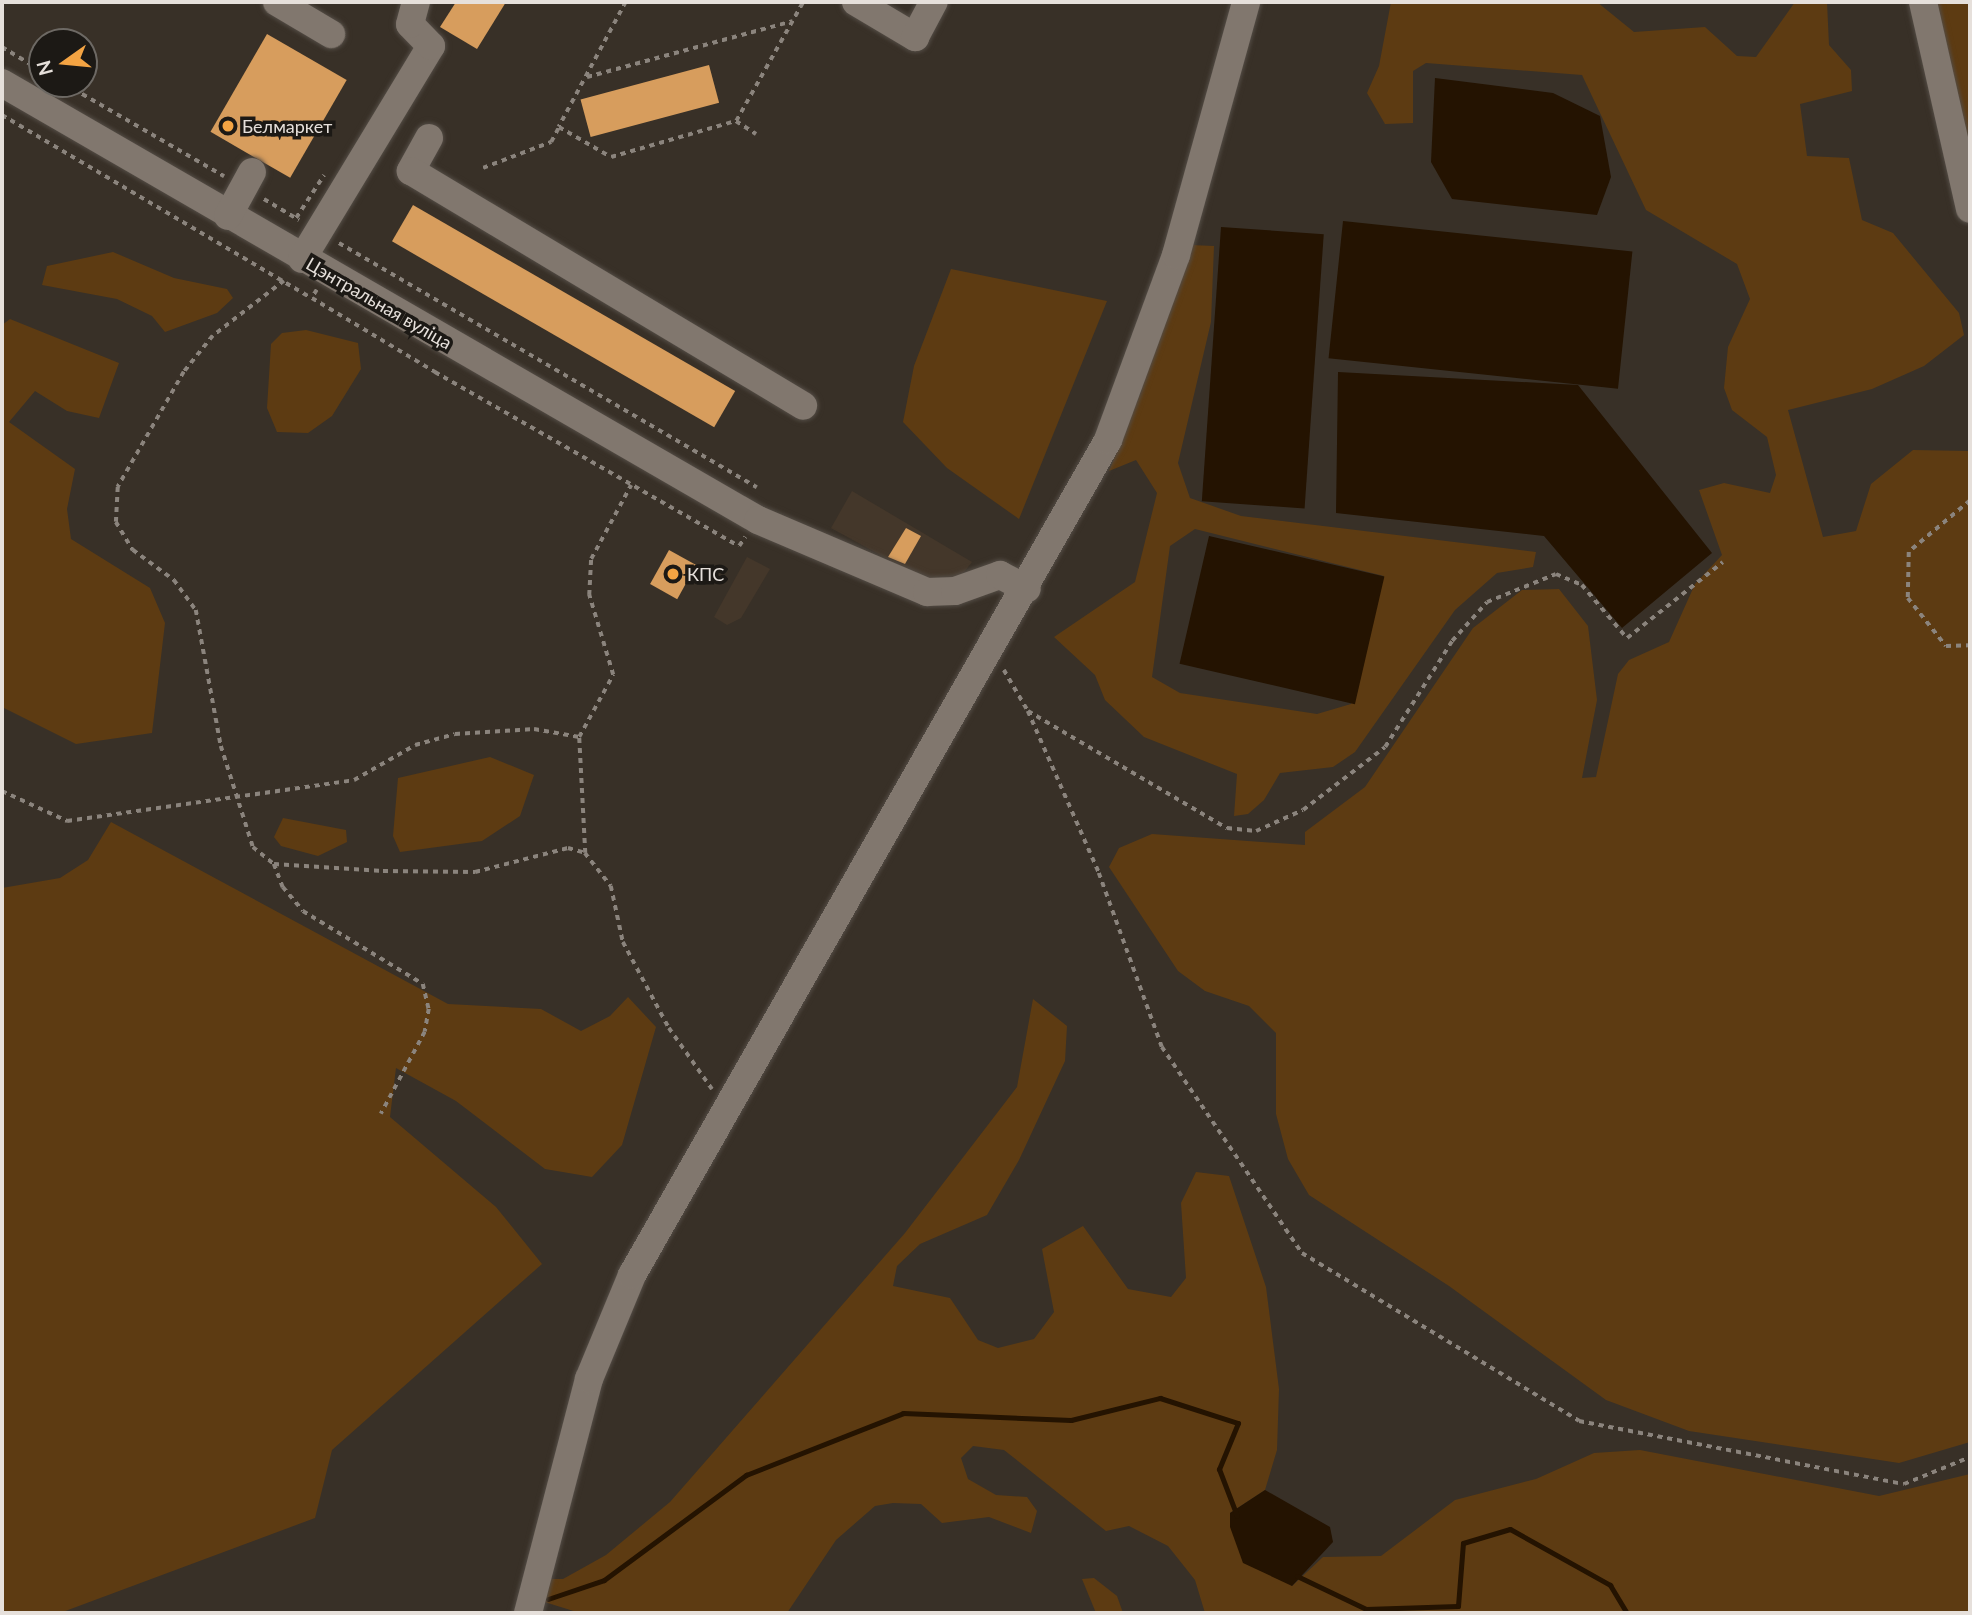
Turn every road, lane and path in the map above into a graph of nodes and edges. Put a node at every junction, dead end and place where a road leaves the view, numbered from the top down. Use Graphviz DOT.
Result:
graph roads {
  1 [pos="277,2"];
  2 [pos="416,2"];
  3 [pos="626,2"];
  4 [pos="803,2"];
  5 [pos="856,2"];
  6 [pos="934,2"];
  7 [pos="1246,2"];
  8 [pos="1923,2"];
  9 [pos="793,21"];
  10 [pos="331,34"];
  11 [pos="2,47"];
  12 [pos="28,63"];
  13 [pos="586,77"];
  14 [pos="2,83"];
  15 [pos="92,98"];
  16 [pos="2,115"];
  17 [pos="736,121"];
  18 [pos="559,127"];
  19 [pos="756,134"];
  20 [pos="429,138"];
  21 [pos="483,168"];
  22 [pos="248,180"];
  23 [pos="1970,209"];
  24 [pos="228,215"];
  25 [pos="331,239"];
  26 [pos="302,259"];
  27 [pos="327,274"];
  28 [pos="284,281"];
  29 [pos="312,298"];
  30 [pos="803,406"];
  31 [pos="631,485"];
  32 [pos="757,487"];
  33 [pos="1970,501"];
  34 [pos="758,520"];
  35 [pos="1723,562"];
  36 [pos="1027,589"];
  37 [pos="1970,645"];
  38 [pos="991,649"];
  39 [pos="1028,711"];
  40 [pos="579,737"];
  41 [pos="2,791"];
  42 [pos="237,798"];
  43 [pos="585,853"];
  44 [pos="274,864"];
  45 [pos="726,1103"];
  46 [pos="382,1114"];
  47 [pos="1970,1457"];
  48 [pos="528,1613"];
  1 -- 10 [label="street"];
  2 -- 25 [label="street"];
  3 -- 13 [label="path"];
  4 -- 9 [label="path"];
  5 -- 6 [label="street"];
  7 -- 36 [label="street"];
  8 -- 23 [label="street"];
  9 -- 13 [label="path"];
  9 -- 17 [label="path"];
  11 -- 12 [label="path"];
  13 -- 18 [label="path"];
  14 -- 24 [label="street, Цэнтральная вуліца"];
  15 -- 22 [label="path"];
  16 -- 28 [label="path"];
  17 -- 18 [label="path"];
  17 -- 19 [label="path"];
  18 -- 21 [label="path"];
  20 -- 30 [label="street"];
  22 -- 24 [label="street"];
  22 -- 25 [label="path"];
  24 -- 26 [label="street, Цэнтральная вуліца"];
  25 -- 26 [label="street"];
  25 -- 27 [label="path"];
  25 -- 32 [label="path"];
  26 -- 27 [label="street, Цэнтральная вуліца"];
  27 -- 29 [label="path"];
  27 -- 34 [label="street, Цэнтральная вуліца"];
  28 -- 29 [label="path"];
  28 -- 42 [label="path"];
  29 -- 31 [label="path"];
  31 -- 34 [label="path"];
  31 -- 40 [label="path"];
  33 -- 37 [label="path"];
  34 -- 36 [label="street, Цэнтральная вуліца"];
  35 -- 39 [label="path"];
  36 -- 38 [label="street"];
  38 -- 39 [label="path"];
  38 -- 45 [label="street"];
  39 -- 47 [label="path"];
  40 -- 42 [label="path"];
  40 -- 43 [label="path"];
  41 -- 42 [label="path"];
  42 -- 44 [label="path"];
  43 -- 44 [label="path"];
  43 -- 45 [label="path"];
  44 -- 46 [label="path"];
  45 -- 48 [label="street"];
}
